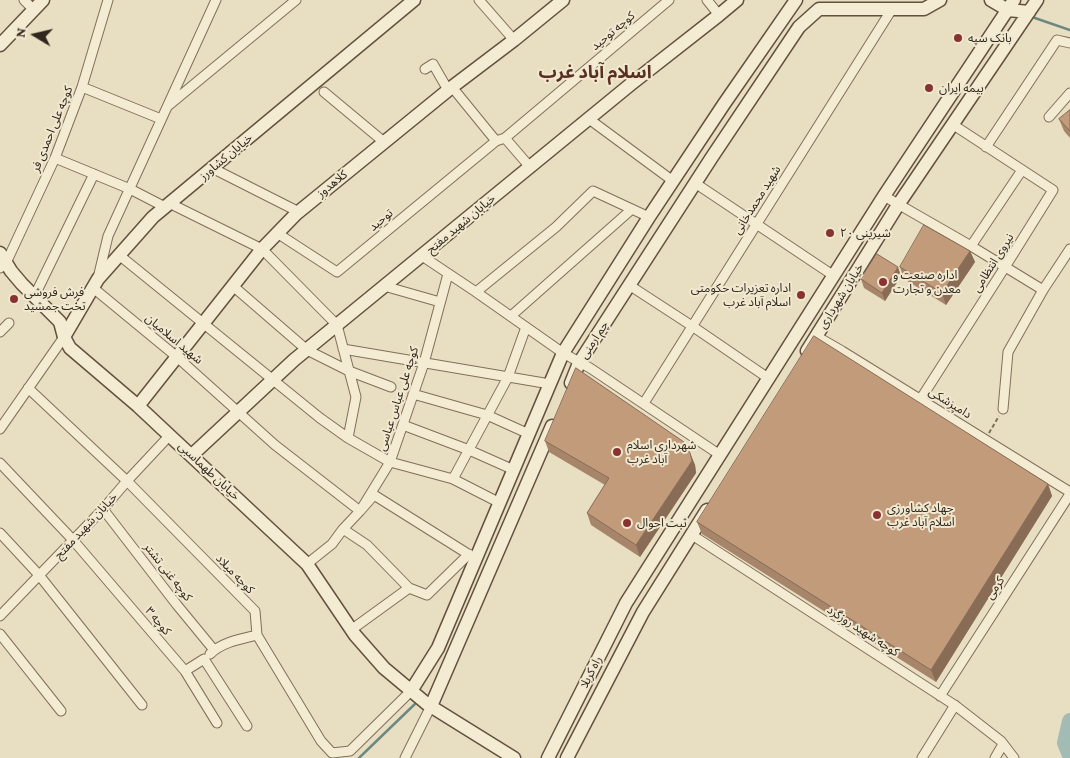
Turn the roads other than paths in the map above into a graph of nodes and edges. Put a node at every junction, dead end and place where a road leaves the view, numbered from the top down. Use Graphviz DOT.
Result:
graph roads {
  1 [pos="24,0"];
  2 [pos="43,0"];
  3 [pos="108,0"];
  4 [pos="216,0"];
  5 [pos="296,0"];
  6 [pos="414,0"];
  7 [pos="479,0"];
  8 [pos="563,0"];
  9 [pos="670,0"];
  10 [pos="707,0"];
  11 [pos="737,0"];
  12 [pos="796,0"];
  13 [pos="940,0"];
  14 [pos="991,0"];
  15 [pos="1037,0"];
  16 [pos="819,5"];
  17 [pos="1011,5"];
  18 [pos="892,9"];
  19 [pos="34,10"];
  20 [pos="1029,12"];
  21 [pos="719,16"];
  22 [pos="514,40"];
  23 [pos="1070,43"];
  24 [pos="0,44"];
  25 [pos="425,69"];
  26 [pos="82,86"];
  27 [pos="450,88"];
  28 [pos="324,92"];
  29 [pos="1070,93"];
  30 [pos="167,107"];
  31 [pos="1049,117"];
  32 [pos="161,119"];
  33 [pos="589,119"];
  34 [pos="952,124"];
  35 [pos="500,139"];
  36 [pos="384,142"];
  37 [pos="986,147"];
  38 [pos="55,158"];
  39 [pos="530,166"];
  40 [pos="212,168"];
  41 [pos="1022,170"];
  42 [pos="94,174"];
  43 [pos="673,181"];
  44 [pos="695,183"];
  45 [pos="130,189"];
  46 [pos="884,196"];
  47 [pos="167,205"];
  48 [pos="898,205"];
  49 [pos="632,209"];
  50 [pos="299,212"];
  51 [pos="649,218"];
  52 [pos="756,224"];
  53 [pos="277,233"];
  54 [pos="971,246"];
  55 [pos="262,249"];
  56 [pos="1070,249"];
  57 [pos="119,254"];
  58 [pos="422,256"];
  59 [pos="2,261"];
  60 [pos="1006,267"];
  61 [pos="448,274"];
  62 [pos="834,276"];
  63 [pos="95,283"];
  64 [pos="629,285"];
  65 [pos="233,286"];
  66 [pos="384,286"];
  67 [pos="1043,290"];
  68 [pos="476,292"];
  69 [pos="34,297"];
  70 [pos="440,302"];
  71 [pos="511,316"];
  72 [pos="9,323"];
  73 [pos="203,323"];
  74 [pos="337,325"];
  75 [pos="692,326"];
  76 [pos="526,327"];
  77 [pos="0,332"];
  78 [pos="816,336"];
  79 [pos="64,337"];
  80 [pos="343,349"];
  81 [pos="307,350"];
  82 [pos="563,353"];
  83 [pos="177,357"];
  84 [pos="800,361"];
  85 [pos="424,363"];
  86 [pos="580,363"];
  87 [pos="349,371"];
  88 [pos="508,377"];
  89 [pos="768,378"];
  90 [pos="273,380"];
  91 [pos="550,384"];
  92 [pos="392,386"];
  93 [pos="28,388"];
  94 [pos="568,390"];
  95 [pos="413,394"];
  96 [pos="920,400"];
  97 [pos="644,404"];
  98 [pos="138,406"];
  99 [pos="1004,409"];
  100 [pos="238,412"];
  101 [pos="487,415"];
  102 [pos="556,417"];
  103 [pos="403,425"];
  104 [pos="0,429"];
  105 [pos="529,434"];
  106 [pos="170,435"];
  107 [pos="348,438"];
  108 [pos="469,450"];
  109 [pos="192,455"];
  110 [pos="720,455"];
  111 [pos="390,462"];
  112 [pos="0,463"];
  113 [pos="514,470"];
  114 [pos="453,479"];
  115 [pos="127,481"];
  116 [pos="1070,493"];
  117 [pos="712,502"];
  118 [pos="500,503"];
  119 [pos="103,509"];
  120 [pos="360,511"];
  121 [pos="343,529"];
  122 [pos="0,533"];
  123 [pos="692,535"];
  124 [pos="73,540"];
  125 [pos="472,557"];
  126 [pos="307,564"];
  127 [pos="39,575"];
  128 [pos="636,586"];
  129 [pos="409,588"];
  130 [pos="652,596"];
  131 [pos="0,616"];
  132 [pos="616,623"];
  133 [pos="352,630"];
  134 [pos="632,632"];
  135 [pos="0,634"];
  136 [pos="257,635"];
  137 [pos="214,650"];
  138 [pos="204,659"];
  139 [pos="184,671"];
  140 [pos="413,693"];
  141 [pos="940,696"];
  142 [pos="142,705"];
  143 [pos="429,705"];
  144 [pos="954,705"];
  145 [pos="61,711"];
  146 [pos="217,723"];
  147 [pos="247,726"];
  148 [pos="1003,744"];
  149 [pos="405,758"];
  150 [pos="514,758"];
  151 [pos="548,758"];
  152 [pos="567,758"];
  153 [pos="922,758"];
  154 [pos="996,758"];
  155 [pos="1014,758"];
  1 -- 19 [label="street"];
  2 -- 19 [label="street"];
  3 -- 26 [label="street, کوچه علی احمدی فر"];
  4 -- 30 [label="street"];
  5 -- 30 [label="street"];
  6 -- 40 [label="street, خیابان کشاورز"];
  7 -- 22 [label="street"];
  8 -- 22 [label="street, کلاهدوز"];
  9 -- 35 [label="street, کوچه توحید"];
  10 -- 21 [label="street"];
  11 -- 21 [label="street, خیابان شهید مفتح"];
  12 -- 43 [label="street, چم ارمنی"];
  13 -- 18 [label="street"];
  14 -- 17 [label="street"];
  15 -- 20 [label="street, خیابان شهرداری"];
  16 -- 18 [label="street"];
  16 -- 44 [label="street, چم ارمنی"];
  17 -- 20 [label="street"];
  17 -- 46 [label="street, خیابان شهرداری"];
  18 -- 52 [label="street, شهید محمدخانی"];
  19 -- 24 [label="street"];
  20 -- 34 [label="street, خیابان شهرداری"];
  21 -- 33 [label="street, خیابان شهید مفتح"];
  22 -- 27 [label="street, کلاهدوز"];
  23 -- 37 [label="street"];
  25 -- 27 [label="street"];
  26 -- 32 [label="street"];
  26 -- 38 [label="street, کوچه علی احمدی فر"];
  27 -- 35 [label="street"];
  27 -- 36 [label="street, کلاهدوز"];
  28 -- 36 [label="street"];
  29 -- 31 [label="street"];
  30 -- 32 [label="street"];
  32 -- 45 [label="street"];
  33 -- 39 [label="street, خیابان شهید مفتح"];
  33 -- 43 [label="street"];
  34 -- 37 [label="street"];
  34 -- 48 [label="street, خیابان شهرداری"];
  35 -- 39 [label="street"];
  35 -- 53 [label="street, توحید"];
  36 -- 50 [label="street, کلاهدوز"];
  37 -- 41 [label="street"];
  38 -- 42 [label="street"];
  38 -- 59 [label="street, کوچه علی احمدی فر"];
  39 -- 58 [label="street, خیابان شهید مفتح"];
  40 -- 47 [label="street, خیابان کشاورز"];
  40 -- 50 [label="street"];
  41 -- 54 [label="street"];
  41 -- 60 [label="street, نیروی انتظامی"];
  42 -- 45 [label="street"];
  42 -- 69 [label="street"];
  43 -- 51 [label="street, چم ارمنی"];
  44 -- 52 [label="street"];
  44 -- 64 [label="street, چم ارمنی"];
  45 -- 47 [label="street"];
  45 -- 63 [label="street"];
  46 -- 48 [label="street"];
  46 -- 62 [label="street, خیابان شهرداری"];
  47 -- 55 [label="street"];
  47 -- 57 [label="street, خیابان کشاورز"];
  48 -- 54 [label="street"];
  48 -- 78 [label="street, خیابان شهرداری"];
  49 -- 51 [label="street"];
  49 -- 68 [label="street"];
  49 -- 71 [label="street"];
  50 -- 53 [label="street, کلاهدوز"];
  51 -- 82 [label="street, چم ارمنی"];
  52 -- 62 [label="street"];
  52 -- 75 [label="street, شهید محمدخانی"];
  53 -- 55 [label="street, کلاهدوز"];
  54 -- 60 [label="street"];
  55 -- 65 [label="street, کلاهدوز"];
  55 -- 74 [label="street"];
  56 -- 67 [label="street"];
  57 -- 63 [label="street, خیابان کشاورز"];
  57 -- 73 [label="street"];
  58 -- 61 [label="street"];
  58 -- 66 [label="street, خیابان شهید مفتح"];
  59 -- 69 [label="street, خیابان طهماسبی"];
  60 -- 67 [label="street"];
  60 -- 96 [label="street, نیروی انتظامی"];
  61 -- 68 [label="street"];
  61 -- 70 [label="street, کوچه علی عباس عباسی"];
  62 -- 89 [label="street, خیابان شهرداری"];
  63 -- 79 [label="street, خیابان کشاورز"];
  63 -- 83 [label="street, شهید اسلامیان"];
  64 -- 75 [label="street"];
  64 -- 86 [label="street, چم ارمنی"];
  65 -- 73 [label="street, کلاهدوز"];
  65 -- 81 [label="street"];
  66 -- 70 [label="street"];
  66 -- 74 [label="street, خیابان شهید مفتح"];
  67 -- 99 [label="street"];
  68 -- 71 [label="street"];
  69 -- 79 [label="street, خیابان طهماسبی"];
  70 -- 85 [label="street, کوچه علی عباس عباسی"];
  71 -- 76 [label="street"];
  72 -- 77 [label="street"];
  73 -- 83 [label="street, کلاهدوز"];
  73 -- 90 [label="street"];
  74 -- 80 [label="street"];
  74 -- 81 [label="street, خیابان شهید مفتح"];
  75 -- 89 [label="street"];
  75 -- 97 [label="street, شهید محمدخانی"];
  76 -- 82 [label="street"];
  76 -- 88 [label="street"];
  78 -- 84 [label="street, خیابان شهرداری"];
  78 -- 96 [label="street, دامپزشکی"];
  79 -- 93 [label="street"];
  79 -- 98 [label="street, خیابان طهماسبی"];
  80 -- 85 [label="street"];
  80 -- 87 [label="street"];
  81 -- 87 [label="street"];
  81 -- 90 [label="street, خیابان شهید مفتح"];
  82 -- 86 [label="street"];
  82 -- 91 [label="street, چم ارمنی"];
  83 -- 98 [label="street, کلاهدوز"];
  83 -- 100 [label="street, شهید اسلامیان"];
  85 -- 88 [label="street"];
  85 -- 95 [label="street, کوچه علی عباس عباسی"];
  86 -- 94 [label="street, چم ارمنی"];
  86 -- 97 [label="street"];
  87 -- 92 [label="street"];
  87 -- 107 [label="street"];
  88 -- 91 [label="street"];
  88 -- 101 [label="street"];
  89 -- 110 [label="street, خیابان شهرداری"];
  90 -- 100 [label="street, خیابان شهید مفتح"];
  90 -- 107 [label="street"];
  91 -- 105 [label="street, چم ارمنی"];
  93 -- 104 [label="street"];
  93 -- 115 [label="street, کوچه میلاد"];
  95 -- 101 [label="street"];
  95 -- 103 [label="street, کوچه علی عباس عباسی"];
  96 -- 116 [label="street, دامپزشکی"];
  97 -- 110 [label="street"];
  98 -- 106 [label="street, خیابان طهماسبی"];
  100 -- 109 [label="street, خیابان شهید مفتح"];
  100 -- 120 [label="street, شهید اسلامیان"];
  101 -- 105 [label="street"];
  101 -- 108 [label="street"];
  102 -- 143 [label="street"];
  103 -- 108 [label="street"];
  103 -- 111 [label="street, کوچه علی عباس عباسی"];
  105 -- 113 [label="street, چم ارمنی"];
  106 -- 109 [label="street, خیابان طهماسبی"];
  106 -- 115 [label="street, خیابان شهید مفتح"];
  107 -- 111 [label="street"];
  108 -- 113 [label="street"];
  108 -- 114 [label="street"];
  109 -- 126 [label="street, خیابان طهماسبی"];
  110 -- 128 [label="street, خیابان شهرداری"];
  111 -- 114 [label="street"];
  111 -- 120 [label="street, کوچه علی عباس عباسی"];
  112 -- 124 [label="street, کوچه ۳"];
  113 -- 118 [label="street, چم ارمنی"];
  114 -- 118 [label="street"];
  115 -- 119 [label="street, خیابان شهید مفتح"];
  115 -- 136 [label="street, کوچه میلاد"];
  116 -- 141 [label="street, کرمی"];
  117 -- 123 [label="street"];
  118 -- 125 [label="street, چم ارمنی"];
  119 -- 124 [label="street, خیابان شهید مفتح"];
  119 -- 137 [label="street, کوچه غنی تشتر"];
  120 -- 121 [label="street, کوچه علی عباس عباسی"];
  120 -- 125 [label="street"];
  121 -- 126 [label="street, کوچه علی عباس عباسی"];
  121 -- 129 [label="street"];
  122 -- 127 [label="street"];
  123 -- 130 [label="street"];
  123 -- 141 [label="street, کوچه شهید روزگرد"];
  124 -- 127 [label="street, خیابان شهید مفتح"];
  124 -- 139 [label="street, کوچه ۳"];
  125 -- 129 [label="street"];
  125 -- 140 [label="street, چم ارمنی"];
  126 -- 133 [label="street, خیابان طهماسبی"];
  127 -- 131 [label="street, خیابان شهید مفتح"];
  127 -- 142 [label="street"];
  128 -- 130 [label="street"];
  128 -- 132 [label="street, راه کربلا"];
  129 -- 133 [label="street"];
  130 -- 134 [label="street, راه کربلا"];
  132 -- 134 [label="street"];
  132 -- 151 [label="street, راه کربلا"];
  133 -- 140 [label="street, خیابان طهماسبی"];
  134 -- 152 [label="street, راه کربلا"];
  135 -- 145 [label="street"];
  136 -- 137 [label="street"];
  136 -- 140 [label="street, کوچه میلاد"];
  137 -- 138 [label="street"];
  138 -- 139 [label="street"];
  138 -- 147 [label="street"];
  139 -- 146 [label="street, کوچه ۳"];
  140 -- 143 [label="street, خیابان طهماسبی"];
  141 -- 144 [label="street, کوچه شهید روزگرد"];
  143 -- 149 [label="street"];
  143 -- 150 [label="street, خیابان طهماسبی"];
  144 -- 148 [label="street, کوچه شهید روزگرد"];
  144 -- 153 [label="street"];
  148 -- 154 [label="street"];
  148 -- 155 [label="street, کوچه شهید روزگرد"];
}
